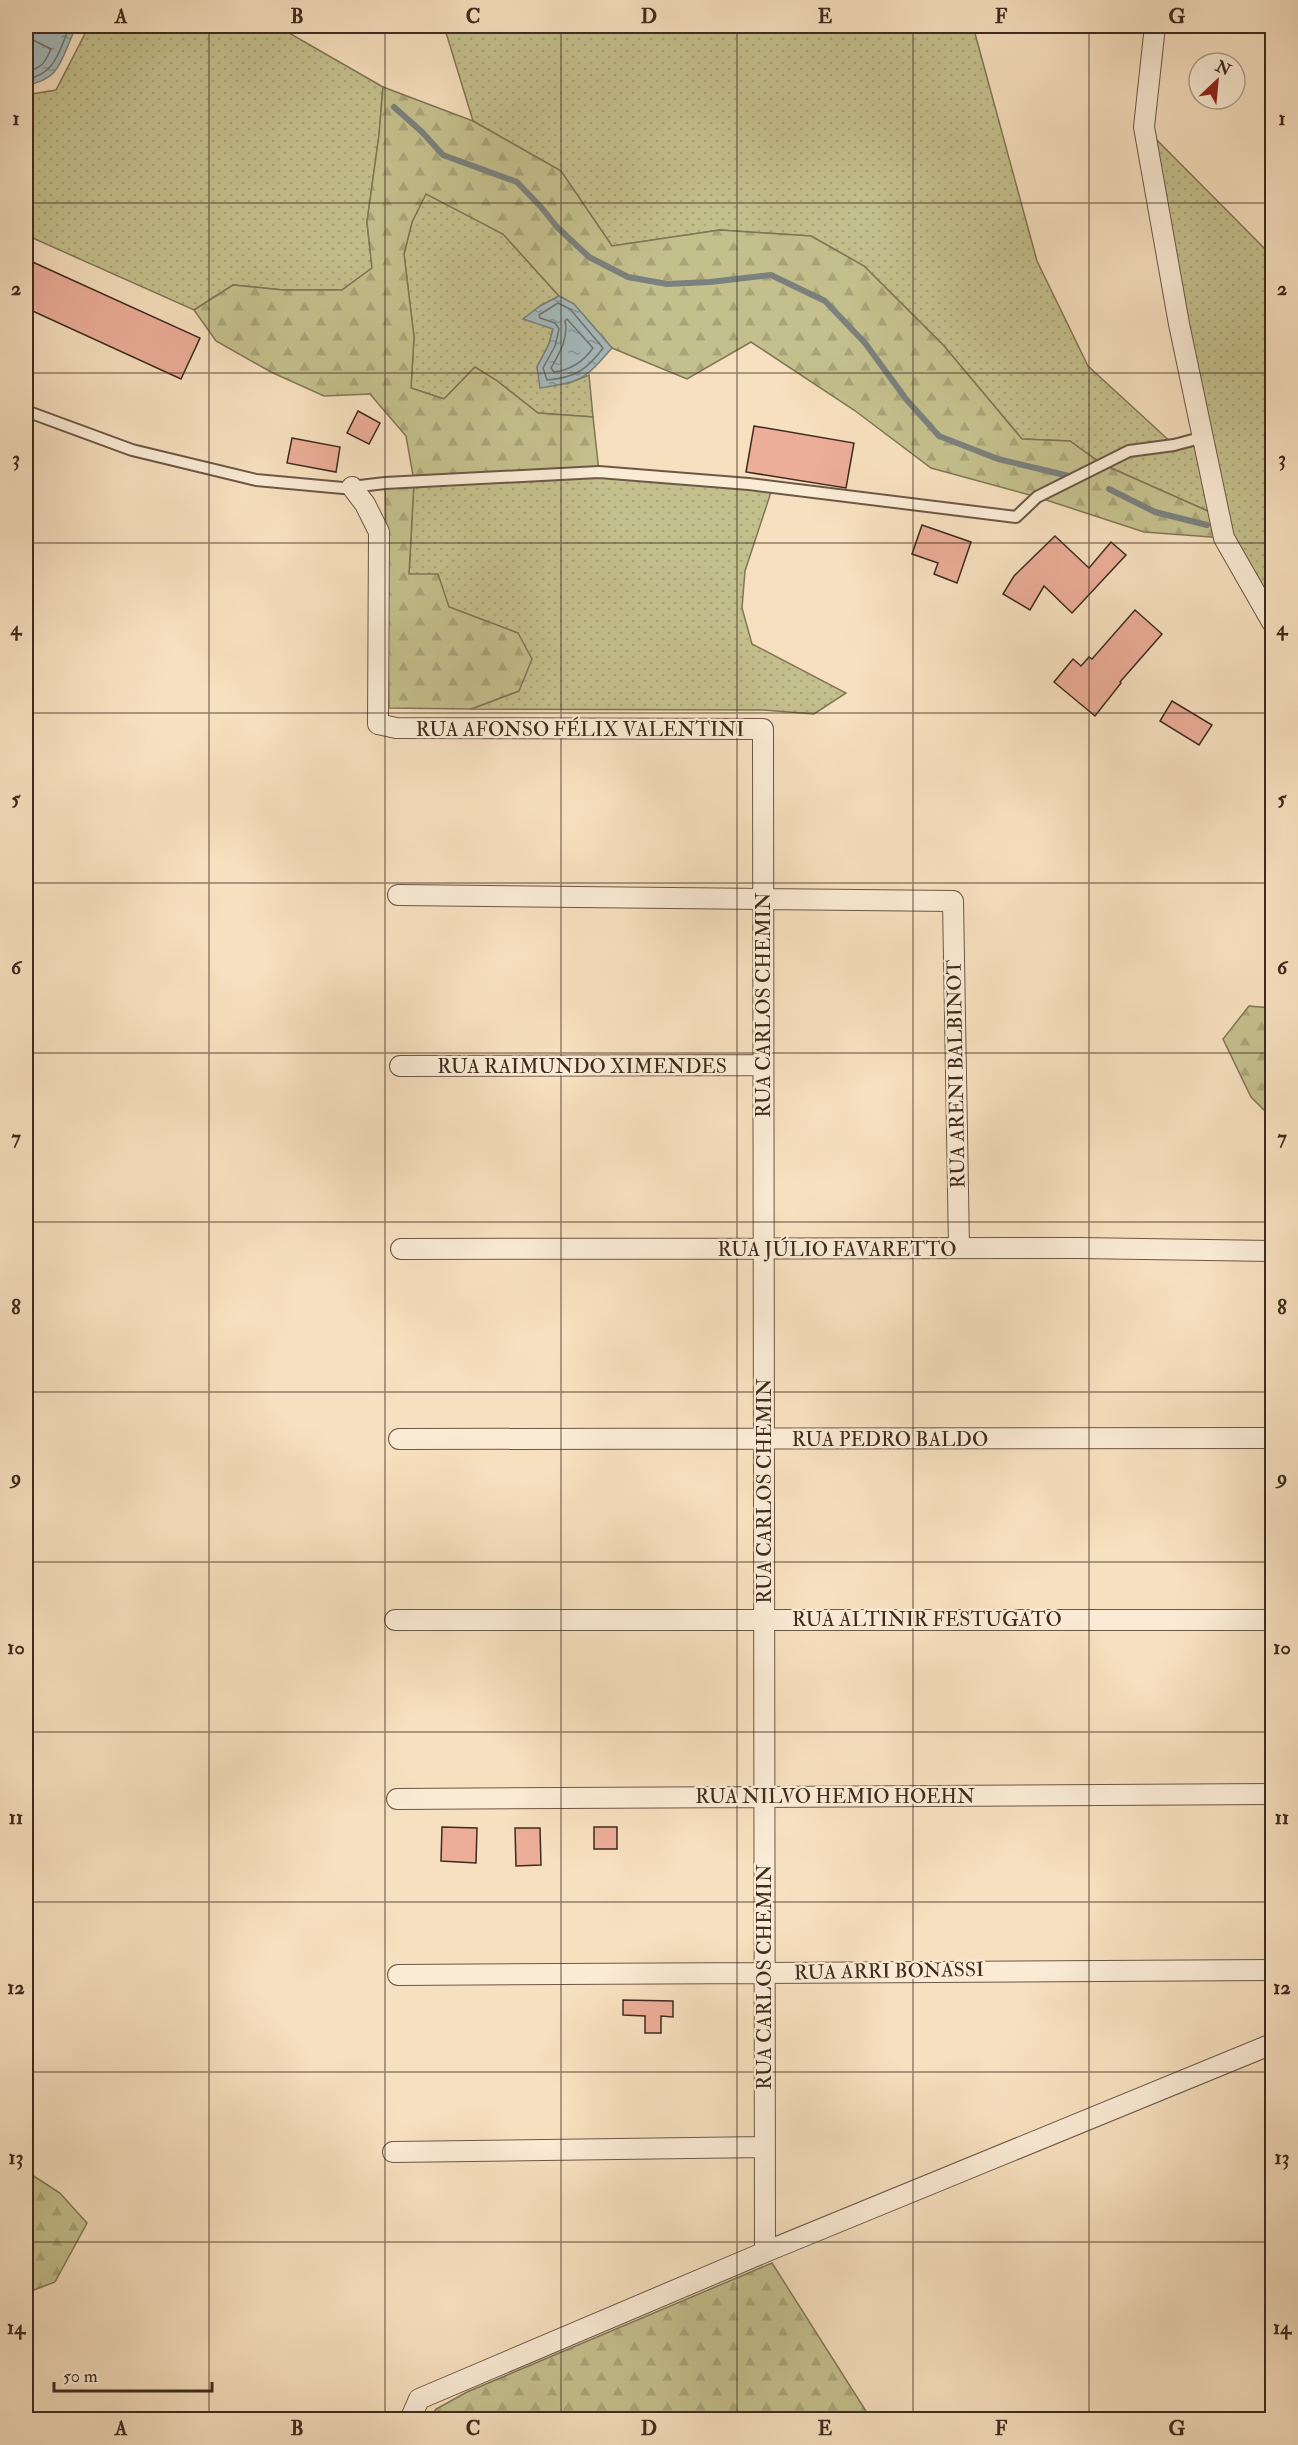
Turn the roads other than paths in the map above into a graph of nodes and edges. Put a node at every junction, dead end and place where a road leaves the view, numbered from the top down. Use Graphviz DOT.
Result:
graph roads {
  1 [pos="1155,26"];
  2 [pos="26,411"];
  3 [pos="1204,437"];
  4 [pos="352,487"];
  5 [pos="1272,622"];
  6 [pos="763,729"];
  7 [pos="398,896"];
  8 [pos="764,899"];
  9 [pos="764,1065"];
  10 [pos="400,1066"];
  11 [pos="959,1248"];
  12 [pos="401,1249"];
  13 [pos="764,1249"];
  14 [pos="1272,1251"];
  15 [pos="1272,1438"];
  16 [pos="399,1439"];
  17 [pos="764,1439"];
  18 [pos="764,1619"];
  19 [pos="395,1620"];
  20 [pos="1272,1620"];
  21 [pos="1272,1794"];
  22 [pos="764,1797"];
  23 [pos="397,1799"];
  24 [pos="1272,1970"];
  25 [pos="764,1972"];
  26 [pos="398,1975"];
  27 [pos="1272,2044"];
  28 [pos="764,2148"];
  29 [pos="393,2152"];
  30 [pos="765,2252"];
  31 [pos="410,2420"];
  1 -- 3 [label="street"];
  2 -- 4 [label="lane"];
  3 -- 4 [label="lane"];
  3 -- 5 [label="street"];
  4 -- 6 [label="street, RUA AFONSO FÉLIX VALENTINI"];
  6 -- 8 [label="street, RUA CARLOS CHEMIN"];
  7 -- 8 [label="street"];
  8 -- 9 [label="street, RUA CARLOS CHEMIN"];
  8 -- 11 [label="street, RUA ARENI BALBINOT"];
  9 -- 10 [label="street, RUA RAIMUNDO XIMENDES"];
  9 -- 13 [label="street, RUA CARLOS CHEMIN"];
  11 -- 13 [label="street, RUA JÚLIO FAVARETTO"];
  11 -- 14 [label="street, RUA JÚLIO FAVARETTO"];
  12 -- 13 [label="street, RUA JÚLIO FAVARETTO"];
  13 -- 17 [label="street, RUA CARLOS CHEMIN"];
  15 -- 17 [label="street, RUA PEDRO BALDO"];
  16 -- 17 [label="street, RUA PEDRO BALDO"];
  17 -- 18 [label="street, RUA CARLOS CHEMIN"];
  18 -- 19 [label="street, RUA ALTINIR FESTUGATO"];
  18 -- 20 [label="street, RUA ALTINIR FESTUGATO"];
  18 -- 22 [label="street, RUA CARLOS CHEMIN"];
  21 -- 22 [label="street, RUA NILVO HEMIO HOEHN"];
  22 -- 23 [label="street, RUA NILVO HEMIO HOEHN"];
  22 -- 25 [label="street, RUA CARLOS CHEMIN"];
  24 -- 25 [label="street, RUA ARRI BONASSI"];
  25 -- 26 [label="street, RUA ARRI BONASSI"];
  25 -- 28 [label="street, RUA CARLOS CHEMIN"];
  27 -- 30 [label="street"];
  28 -- 29 [label="street"];
  28 -- 30 [label="street, RUA CARLOS CHEMIN"];
  30 -- 31 [label="street"];
}
